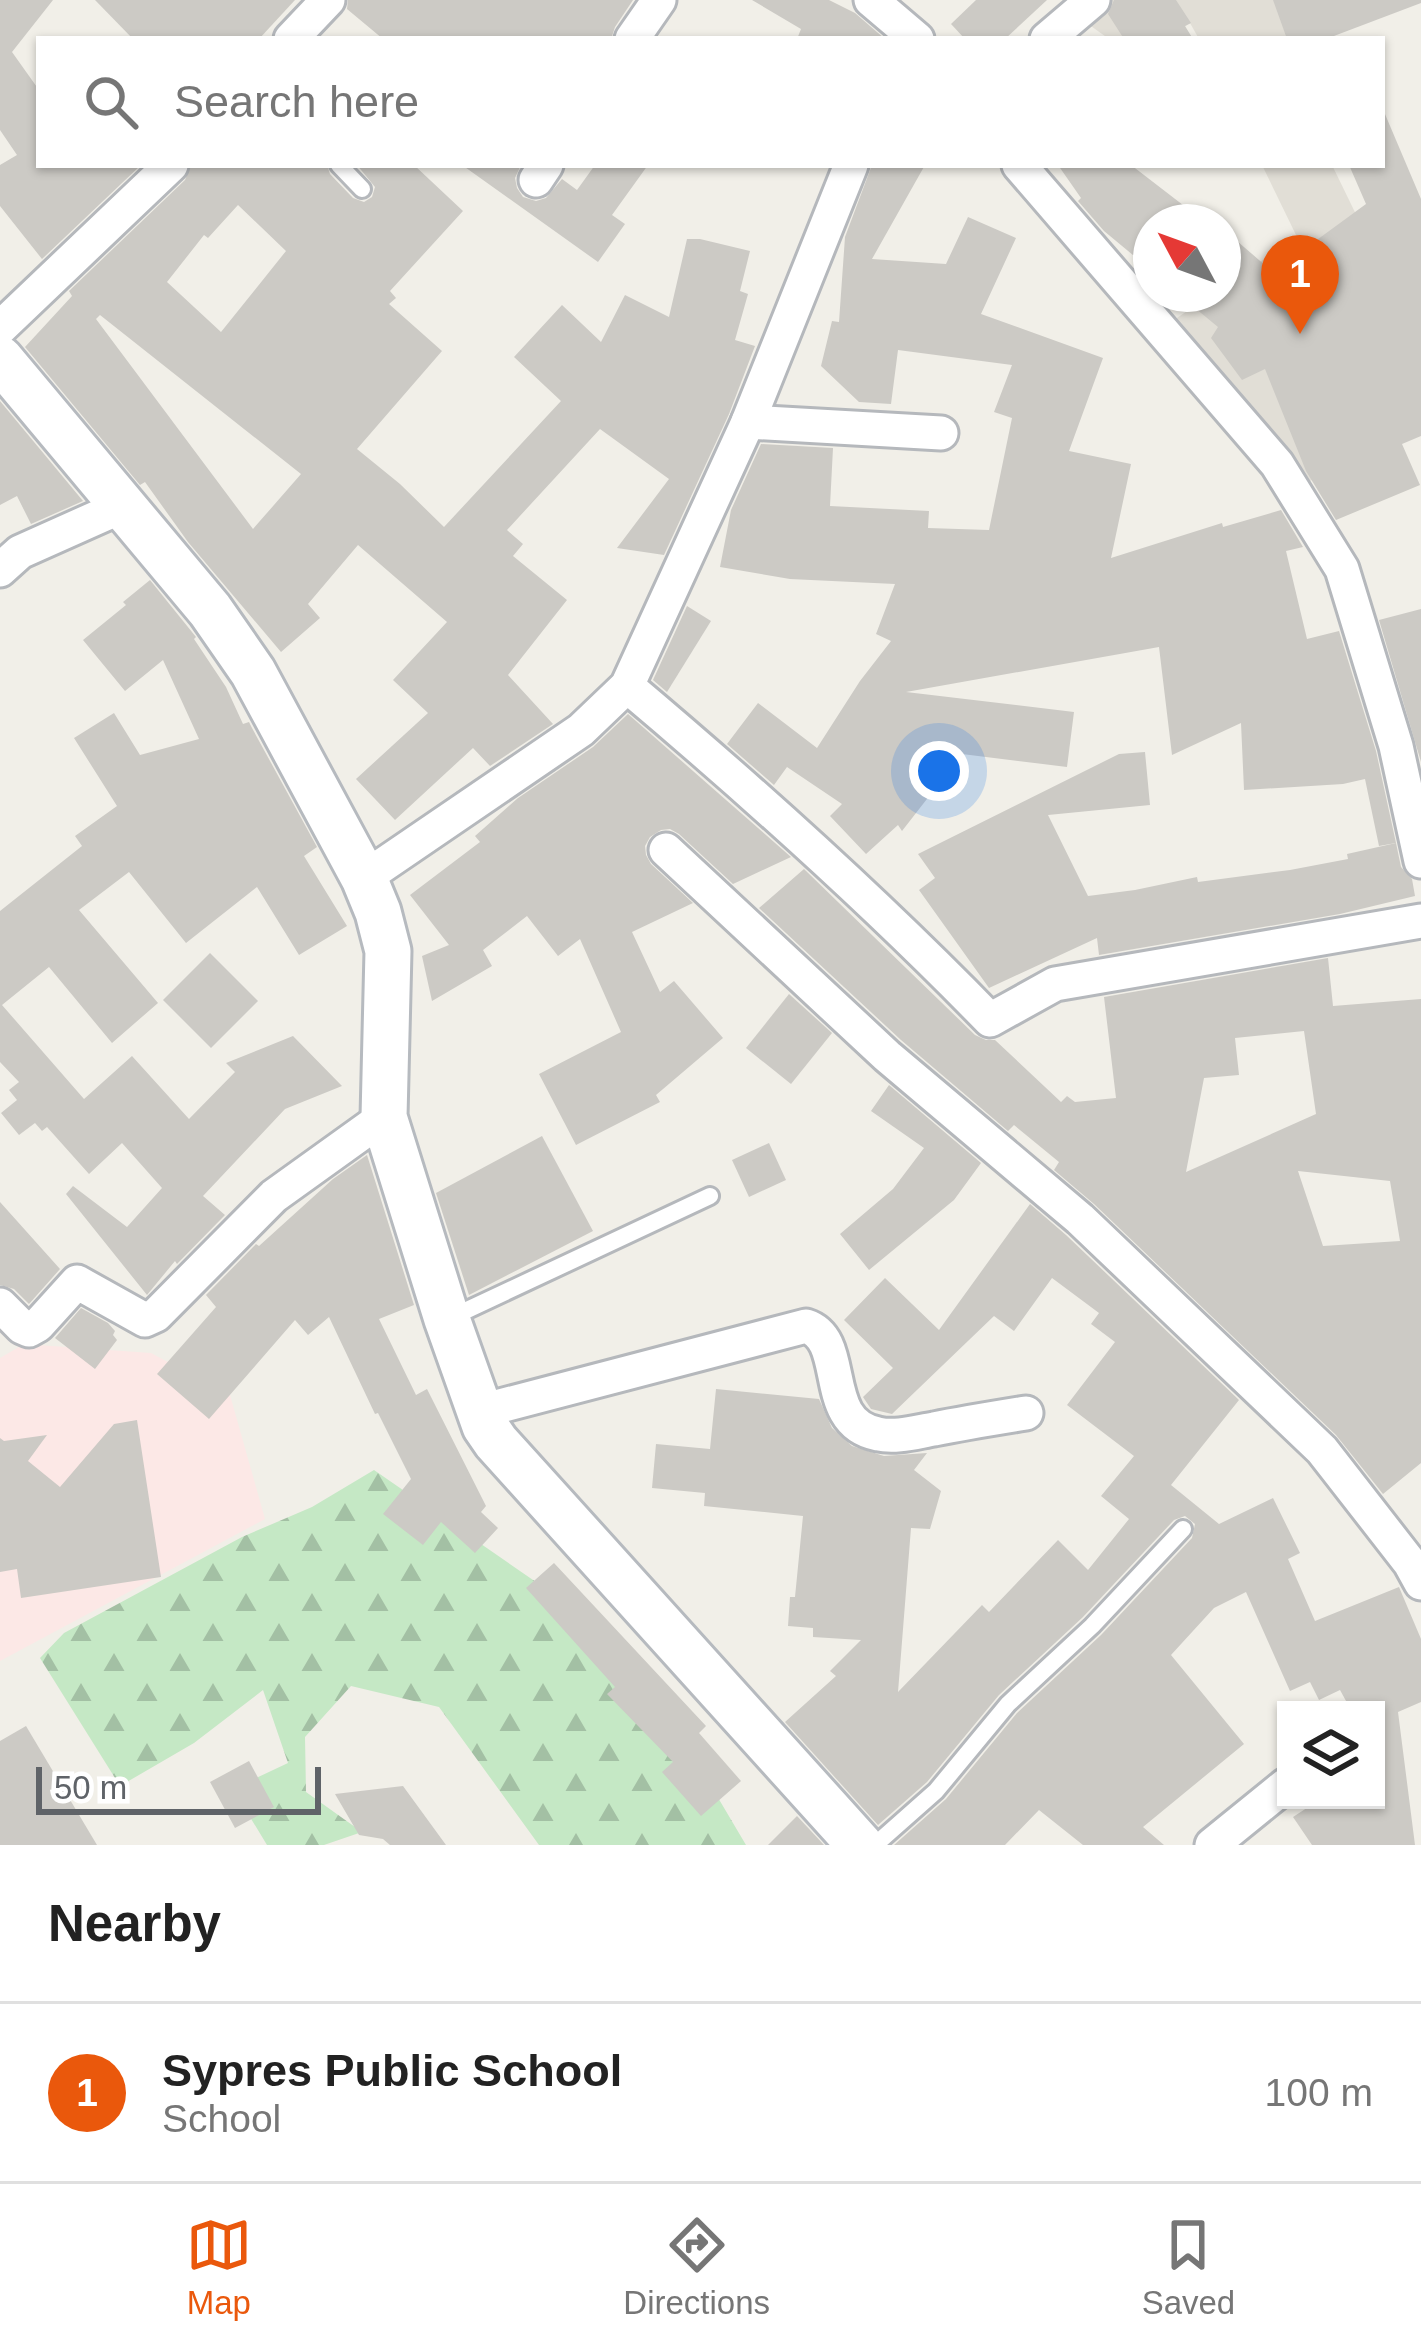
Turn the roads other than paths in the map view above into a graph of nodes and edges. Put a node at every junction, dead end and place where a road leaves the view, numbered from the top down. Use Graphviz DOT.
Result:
graph roads {
  1 [pos="328,0"];
  2 [pos="659,0"];
  3 [pos="871,0"];
  4 [pos="1094,0"];
  5 [pos="294,36"];
  6 [pos="634,36"];
  7 [pos="913,36"];
  8 [pos="1051,36"];
  9 [pos="168,168"];
  10 [pos="342,168"];
  11 [pos="849,168"];
  12 [pos="1021,168"];
  13 [pos="362,189"];
  14 [pos="0,328"];
  15 [pos="0,358"];
  16 [pos="748,422"];
  17 [pos="940,433"];
  18 [pos="123,506"];
  19 [pos="0,570"];
  20 [pos="627,686"];
  21 [pos="666,850"];
  22 [pos="1421,861"];
  23 [pos="364,878"];
  24 [pos="1421,921"];
  25 [pos="384,1117"];
  26 [pos="710,1196"];
  27 [pos="0,1305"];
  28 [pos="447,1319"];
  29 [pos="481,1412"];
  30 [pos="1026,1413"];
  31 [pos="1183,1529"];
  32 [pos="1421,1583"];
  33 [pos="1277,1793"];
  34 [pos="860,1845"];
  35 [pos="875,1845"];
  36 [pos="1211,1845"];
  1 -- 5 [label="street"];
  2 -- 6 [label="street"];
  3 -- 7 [label="street"];
  4 -- 8 [label="street"];
  9 -- 14 [label="street"];
  10 -- 13 [label="lane"];
  11 -- 16 [label="street"];
  12 -- 22 [label="street"];
  15 -- 18 [label="street"];
  16 -- 17 [label="street"];
  16 -- 20 [label="street"];
  18 -- 19 [label="street"];
  18 -- 23 [label="street"];
  20 -- 23 [label="street"];
  20 -- 24 [label="street"];
  21 -- 32 [label="street"];
  23 -- 25 [label="street"];
  25 -- 27 [label="street"];
  25 -- 28 [label="street"];
  26 -- 28 [label="lane"];
  28 -- 29 [label="street"];
  29 -- 30 [label="street"];
  29 -- 34 [label="street"];
  31 -- 35 [label="lane"];
  33 -- 36 [label="street"];
}
